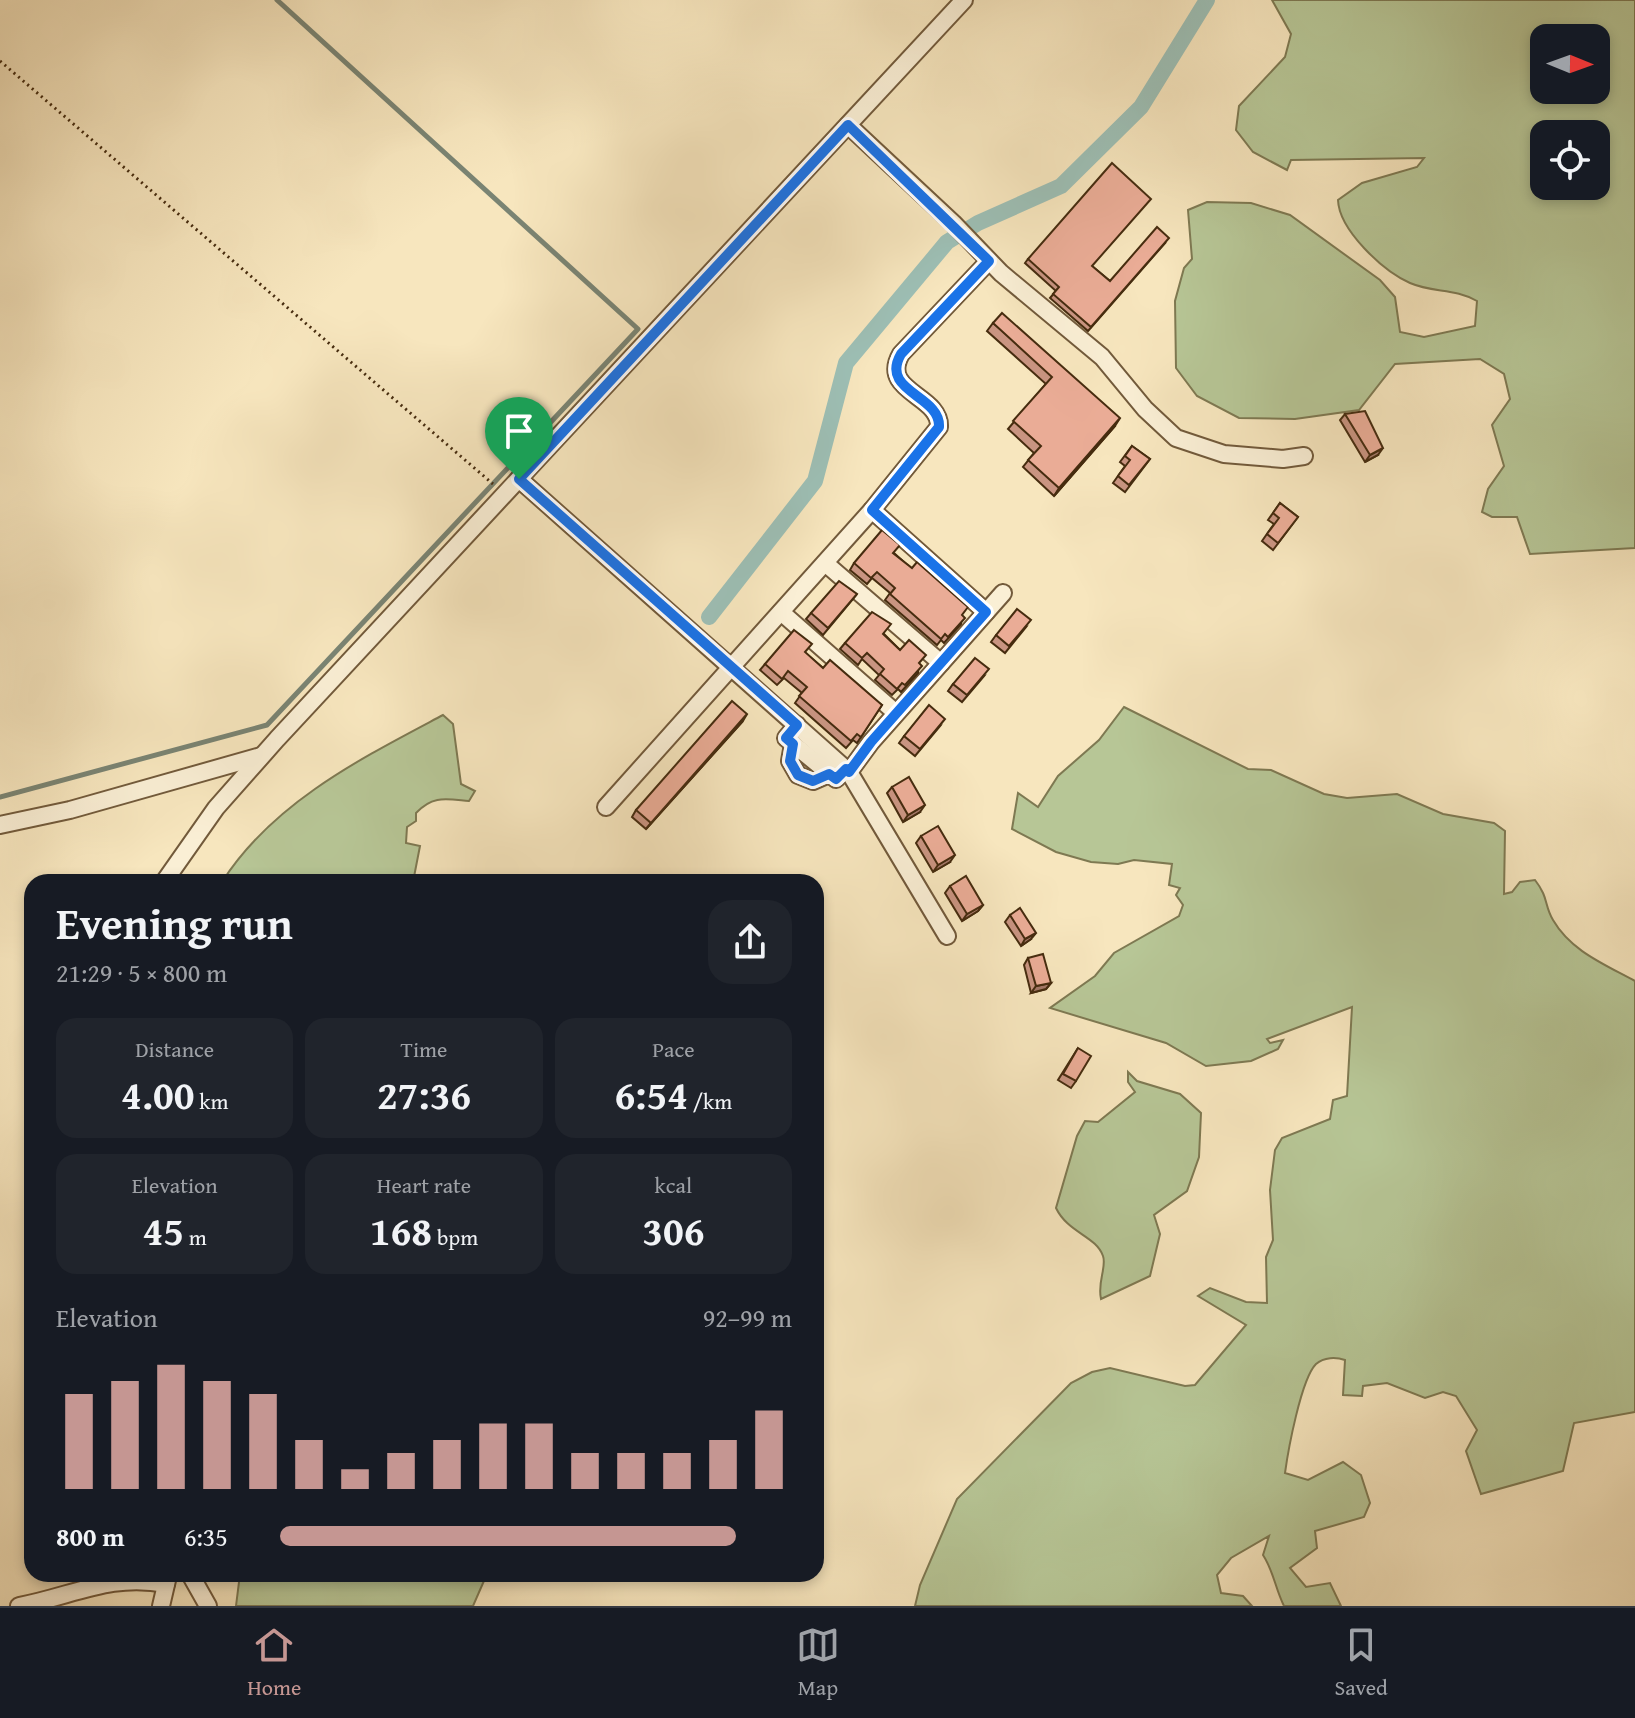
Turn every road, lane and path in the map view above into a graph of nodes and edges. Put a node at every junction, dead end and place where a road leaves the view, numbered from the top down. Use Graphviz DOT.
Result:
graph roads {
  1 [pos="964,0"];
  2 [pos="0,61"];
  3 [pos="848,125"];
  4 [pos="989,261"];
  5 [pos="1304,456"];
  6 [pos="519,479"];
  7 [pos="505,494"];
  8 [pos="872,510"];
  9 [pos="825,563"];
  10 [pos="1003,593"];
  11 [pos="781,612"];
  12 [pos="986,612"];
  13 [pos="941,663"];
  14 [pos="732,668"];
  15 [pos="896,713"];
  16 [pos="797,725"];
  17 [pos="263,756"];
  18 [pos="841,772"];
  19 [pos="606,807"];
  20 [pos="0,825"];
  21 [pos="170,874"];
  22 [pos="947,936"];
  23 [pos="105,1582"];
  24 [pos="167,1582"];
  25 [pos="194,1582"];
  26 [pos="19,1606"];
  27 [pos="161,1606"];
  28 [pos="208,1606"];
  1 -- 3 [label="street"];
  2 -- 7 [label="path"];
  3 -- 4 [label="street"];
  3 -- 6 [label="street"];
  4 -- 5 [label="street"];
  4 -- 8 [label="street"];
  6 -- 7 [label="street"];
  6 -- 14 [label="street"];
  7 -- 17 [label="street"];
  8 -- 9 [label="street"];
  8 -- 12 [label="street"];
  9 -- 11 [label="street"];
  9 -- 13 [label="street"];
  10 -- 12 [label="street"];
  11 -- 14 [label="street"];
  11 -- 15 [label="street"];
  12 -- 13 [label="street"];
  13 -- 15 [label="street"];
  14 -- 16 [label="street"];
  14 -- 19 [label="street"];
  15 -- 18 [label="street"];
  16 -- 18 [label="street"];
  16 -- 18 [label="street"];
  17 -- 20 [label="street"];
  17 -- 21 [label="street"];
  18 -- 22 [label="street"];
  23 -- 26 [label="street"];
  24 -- 27 [label="street"];
  25 -- 28 [label="street"];
}
